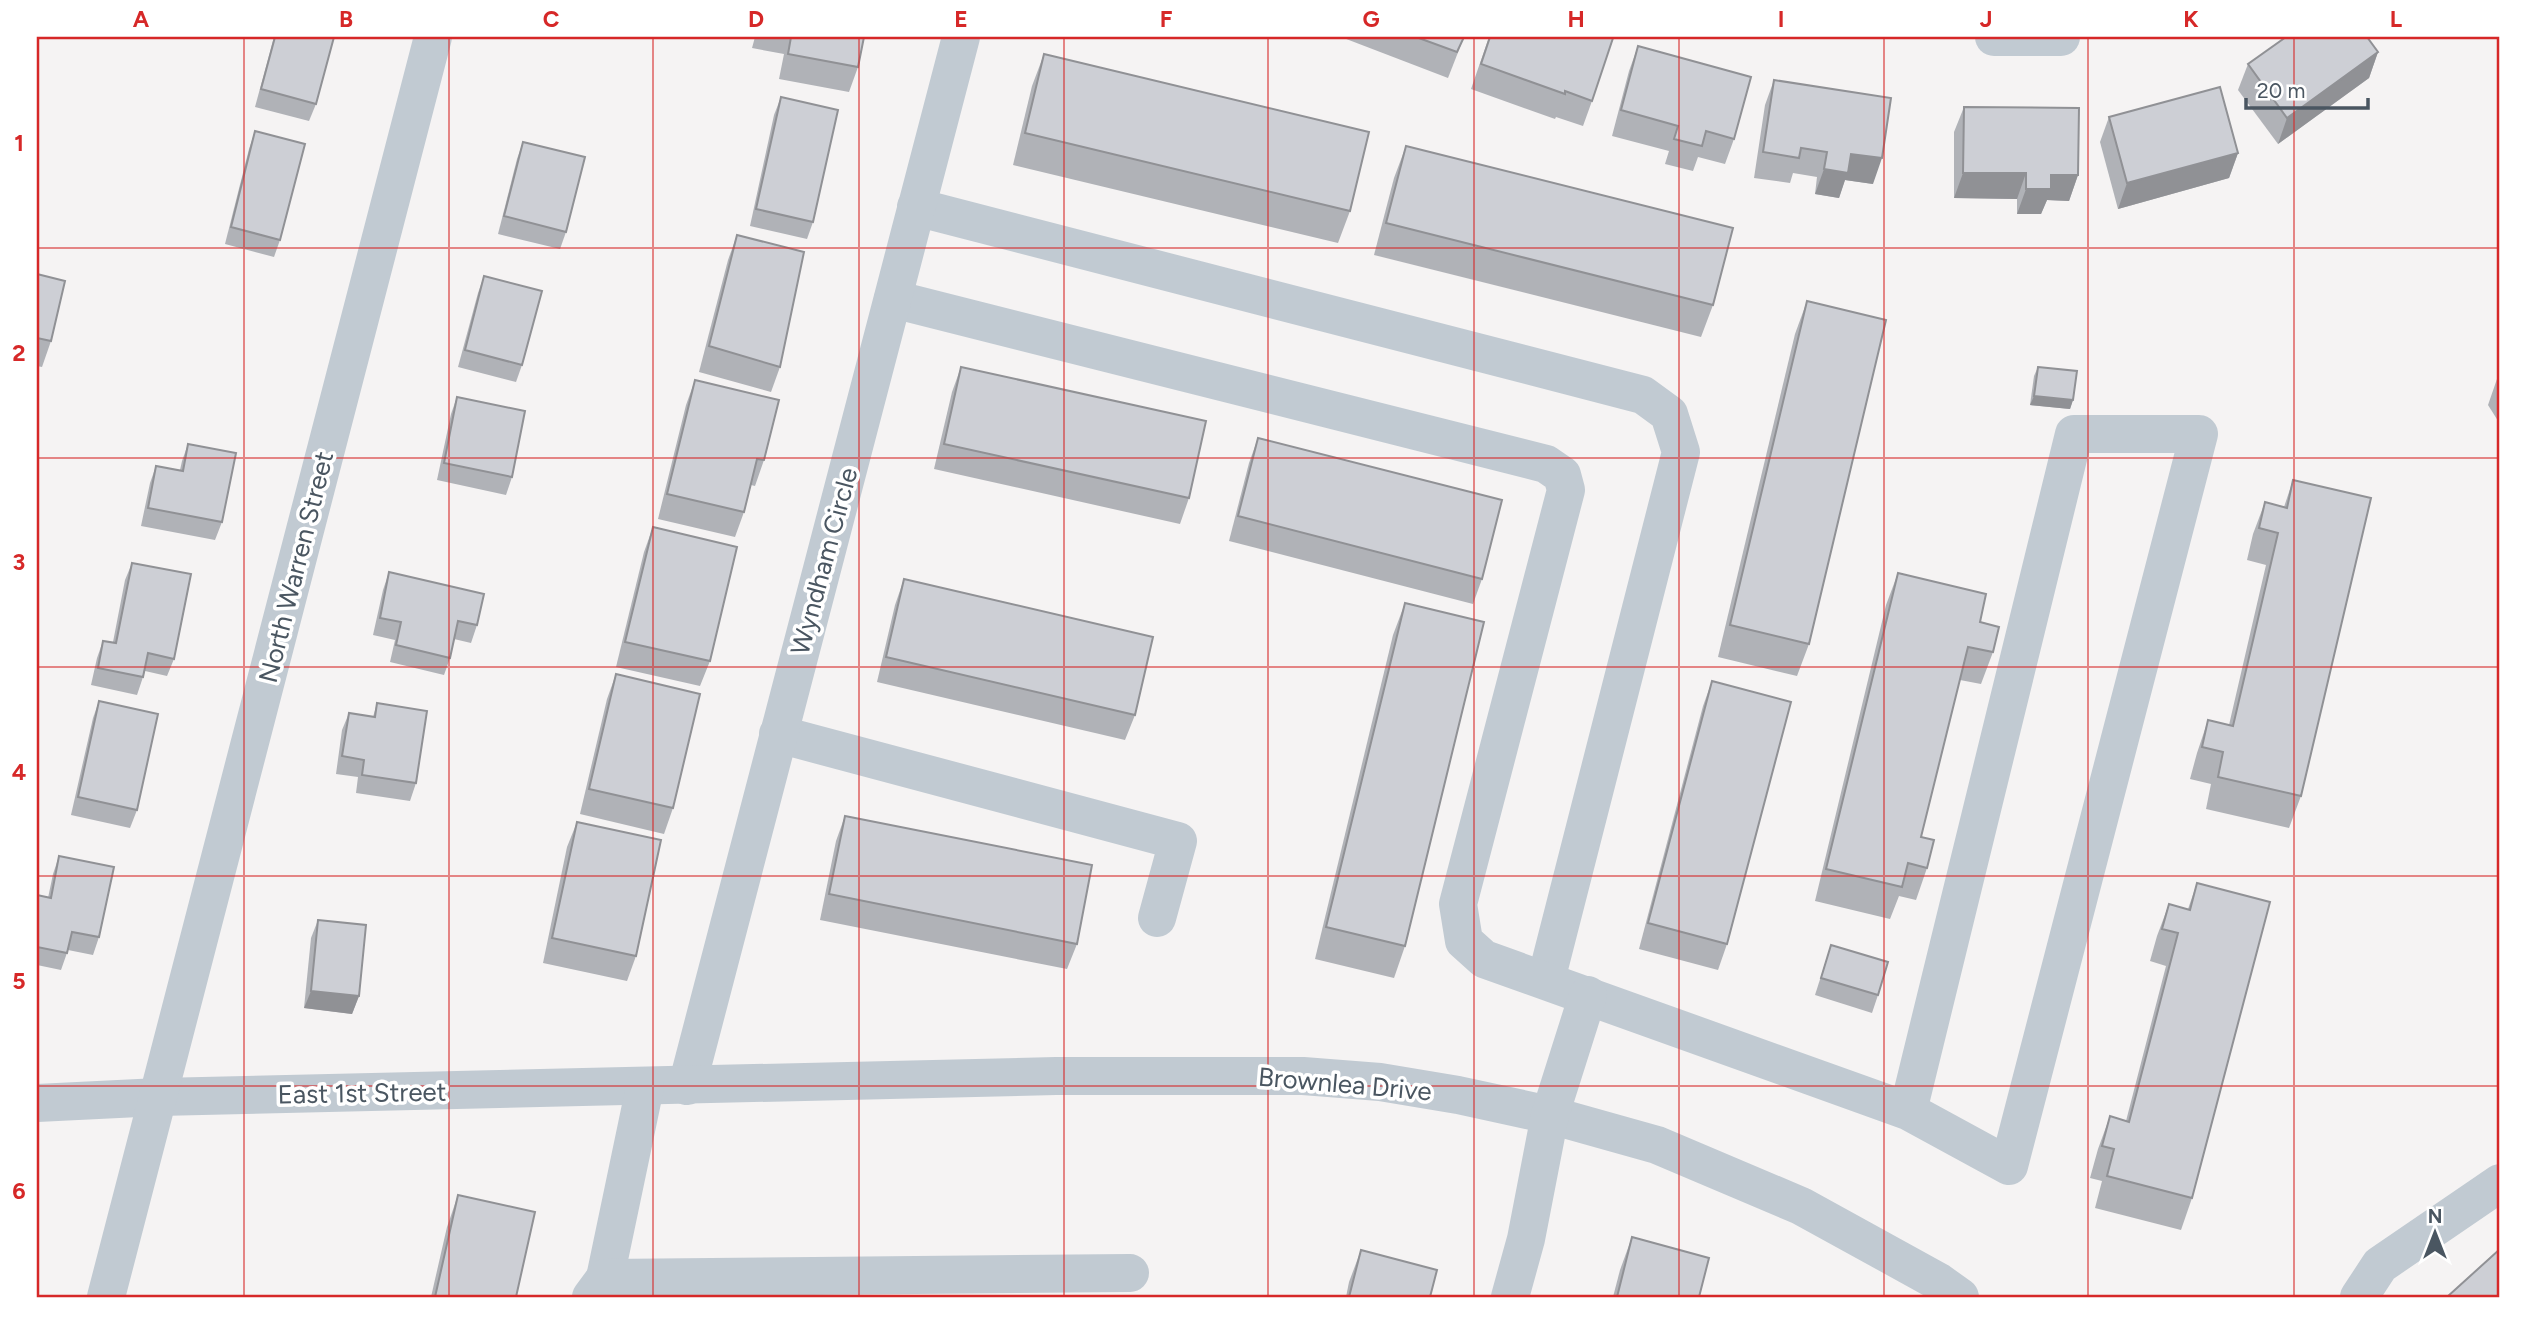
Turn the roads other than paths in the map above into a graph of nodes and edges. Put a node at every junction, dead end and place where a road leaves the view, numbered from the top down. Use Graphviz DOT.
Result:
graph roads {
  1 [pos="433,37"];
  2 [pos="961,37"];
  3 [pos="1994,37"];
  4 [pos="2061,37"];
  5 [pos="916,207"];
  6 [pos="893,299"];
  7 [pos="778,734"];
  8 [pos="1157,918"];
  9 [pos="1546,980"];
  10 [pos="1588,995"];
  11 [pos="687,1086"];
  12 [pos="645,1087"];
  13 [pos="159,1097"];
  14 [pos="37,1103"];
  15 [pos="1908,1111"];
  16 [pos="1550,1115"];
  17 [pos="2500,1183"];
  18 [pos="1130,1273"];
  19 [pos="598,1288"];
  20 [pos="106,1297"];
  21 [pos="1510,1297"];
  22 [pos="1960,1297"];
  23 [pos="2359,1297"];
  1 -- 13 [label="street, North Warren Street"];
  2 -- 5 [label="street, Wyndham Circle"];
  3 -- 4 [label="street"];
  5 -- 6 [label="street, Wyndham Circle"];
  5 -- 9 [label="street"];
  6 -- 7 [label="street, Wyndham Circle"];
  6 -- 9 [label="street"];
  7 -- 8 [label="street"];
  7 -- 11 [label="street, Wyndham Circle"];
  9 -- 10 [label="street"];
  10 -- 15 [label="street"];
  10 -- 16 [label="street"];
  11 -- 12 [label="street, East 1st Street"];
  11 -- 16 [label="street, Brownlea Drive"];
  12 -- 13 [label="street, East 1st Street"];
  12 -- 19 [label="street"];
  13 -- 14 [label="street, East 1st Street"];
  13 -- 20 [label="street, North Warren Street"];
  15 -- 15 [label="street"];
  16 -- 21 [label="street"];
  16 -- 22 [label="street, Brownlea Drive"];
  17 -- 23 [label="street"];
  18 -- 19 [label="street"];
}
